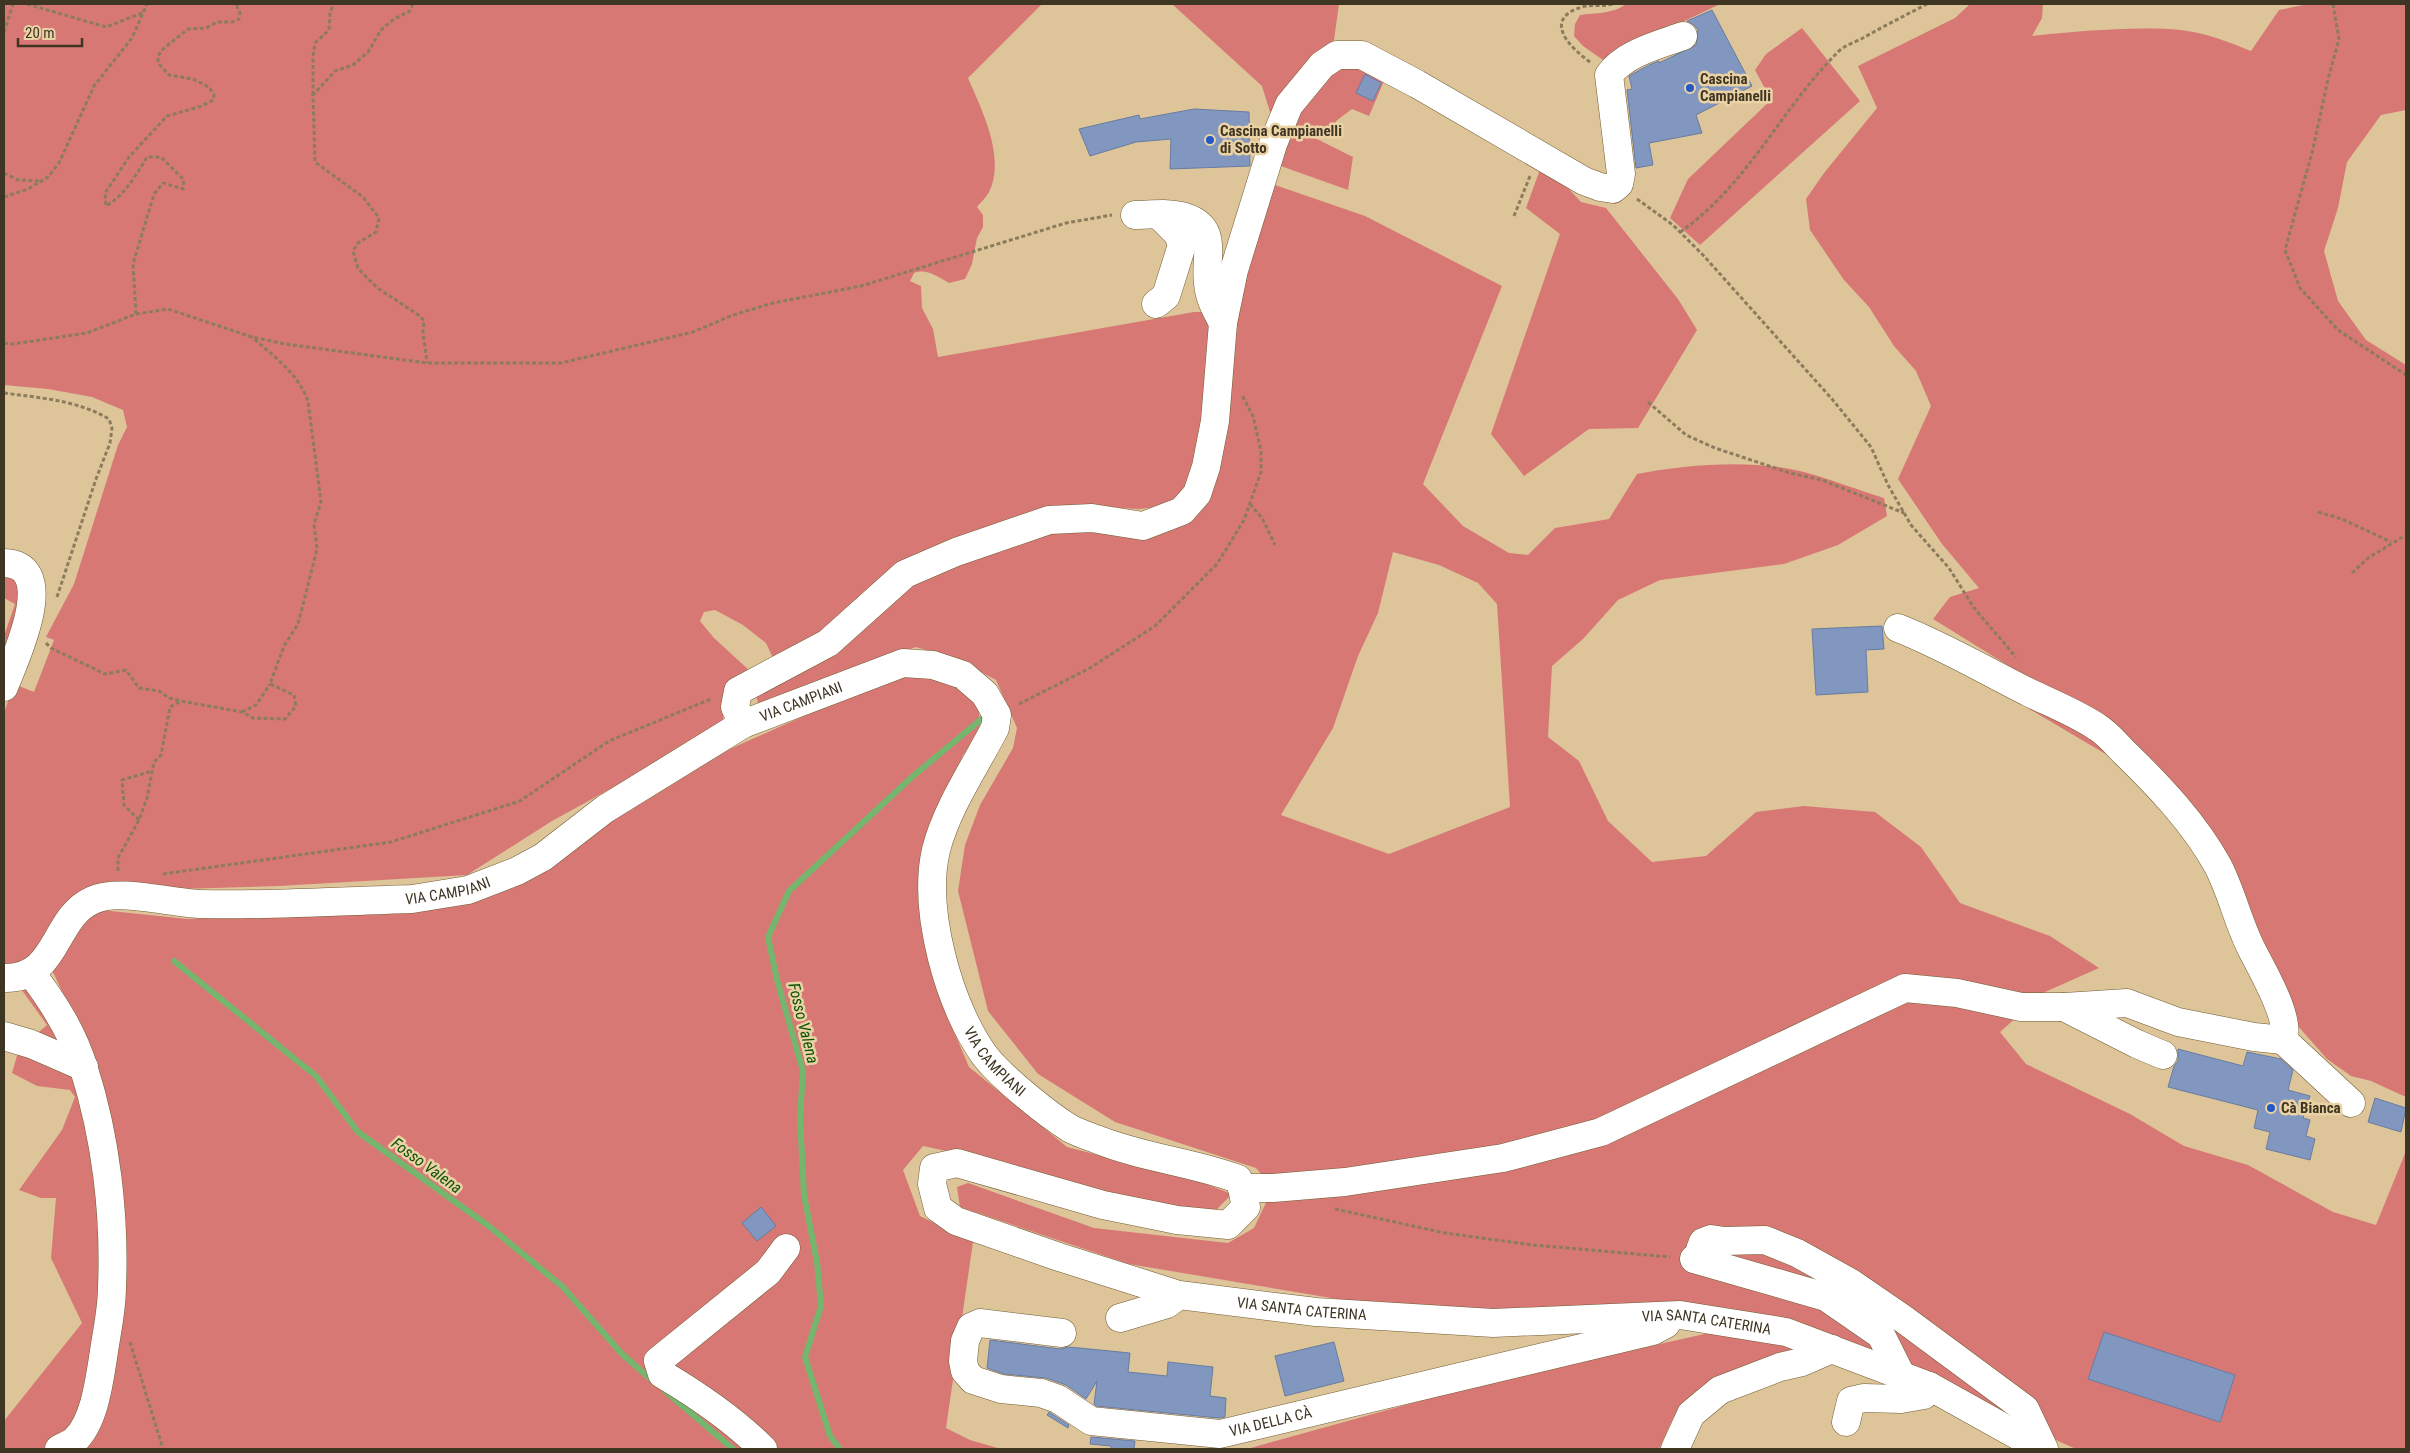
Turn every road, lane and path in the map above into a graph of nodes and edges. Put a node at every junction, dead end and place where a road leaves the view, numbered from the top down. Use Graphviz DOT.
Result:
graph roads {
  1 [pos="13,4"];
  2 [pos="27,4"];
  3 [pos="147,4"];
  4 [pos="236,4"];
  5 [pos="333,4"];
  6 [pos="413,4"];
  7 [pos="1613,4"];
  8 [pos="1927,4"];
  9 [pos="2333,4"];
  10 [pos="143,13"];
  11 [pos="4,32"];
  12 [pos="1683,36"];
  13 [pos="1609,75"];
  14 [pos="313,95"];
  15 [pos="1539,154"];
  16 [pos="4,173"];
  17 [pos="41,181"];
  18 [pos="1619,184"];
  19 [pos="4,197"];
  20 [pos="1147,215"];
  21 [pos="1514,216"];
  22 [pos="1680,232"];
  23 [pos="1156,304"];
  24 [pos="136,314"];
  25 [pos="1223,323"];
  26 [pos="252,337"];
  27 [pos="4,343"];
  28 [pos="427,363"];
  29 [pos="2406,376"];
  30 [pos="1239,390"];
  31 [pos="4,393"];
  32 [pos="1648,402"];
  33 [pos="1250,504"];
  34 [pos="2318,512"];
  35 [pos="1904,513"];
  36 [pos="2406,535"];
  37 [pos="2391,542"];
  38 [pos="1275,545"];
  39 [pos="4,562"];
  40 [pos="2352,573"];
  41 [pos="53,606"];
  42 [pos="1898,628"];
  43 [pos="51,648"];
  44 [pos="2020,661"];
  45 [pos="270,684"];
  46 [pos="4,687"];
  47 [pos="710,699"];
  48 [pos="181,701"];
  49 [pos="242,712"];
  50 [pos="1003,712"];
  51 [pos="743,724"];
  52 [pos="152,770"];
  53 [pos="139,820"];
  54 [pos="118,870"];
  55 [pos="126,871"];
  56 [pos="158,874"];
  57 [pos="112,896"];
  58 [pos="31,974"];
  59 [pos="4,978"];
  60 [pos="2064,1007"];
  61 [pos="4,1036"];
  62 [pos="2283,1040"];
  63 [pos="2163,1055"];
  64 [pos="84,1067"];
  65 [pos="2352,1103"];
  66 [pos="1242,1188"];
  67 [pos="1327,1207"];
  68 [pos="786,1248"];
  69 [pos="1699,1260"];
  70 [pos="1179,1295"];
  71 [pos="1680,1315"];
  72 [pos="1120,1318"];
  73 [pos="1062,1333"];
  74 [pos="130,1340"];
  75 [pos="1832,1349"];
  76 [pos="1901,1375"];
  77 [pos="1929,1386"];
  78 [pos="1846,1422"];
  79 [pos="59,1449"];
  80 [pos="163,1449"];
  81 [pos="763,1449"];
  82 [pos="1675,1449"];
  83 [pos="2043,1449"];
  1 -- 11 [label="path"];
  2 -- 10 [label="path"];
  3 -- 10 [label="path"];
  4 -- 24 [label="path"];
  5 -- 14 [label="path"];
  6 -- 14 [label="path"];
  7 -- 13 [label="path"];
  8 -- 22 [label="path"];
  9 -- 29 [label="path"];
  10 -- 17 [label="path"];
  12 -- 13 [label="street"];
  13 -- 18 [label="street"];
  14 -- 28 [label="path"];
  15 -- 18 [label="street"];
  15 -- 21 [label="path"];
  15 -- 25 [label="street"];
  16 -- 17 [label="path"];
  17 -- 19 [label="path"];
  18 -- 22 [label="path"];
  20 -- 23 [label="street"];
  20 -- 25 [label="street"];
  20 -- 28 [label="path"];
  22 -- 35 [label="path"];
  24 -- 26 [label="path"];
  24 -- 27 [label="path"];
  25 -- 51 [label="street"];
  26 -- 28 [label="path"];
  26 -- 45 [label="path"];
  30 -- 33 [label="path"];
  31 -- 41 [label="path"];
  32 -- 35 [label="path"];
  33 -- 38 [label="path"];
  33 -- 50 [label="path"];
  34 -- 37 [label="path"];
  35 -- 44 [label="path"];
  36 -- 37 [label="path"];
  37 -- 40 [label="path"];
  39 -- 46 [label="street"];
  42 -- 62 [label="street"];
  43 -- 48 [label="path"];
  45 -- 49 [label="path"];
  45 -- 49 [label="path"];
  47 -- 56 [label="path"];
  48 -- 49 [label="path"];
  48 -- 52 [label="path"];
  50 -- 51 [label="street, VIA CAMPIANI"];
  50 -- 66 [label="street, VIA CAMPIANI"];
  51 -- 57 [label="street, VIA CAMPIANI"];
  52 -- 53 [label="path"];
  52 -- 53 [label="path"];
  53 -- 54 [label="path"];
  54 -- 55 [label="path"];
  54 -- 57 [label="path"];
  57 -- 58 [label="street, VIA CAMPIANI"];
  58 -- 59 [label="street"];
  58 -- 64 [label="street"];
  60 -- 62 [label="street"];
  60 -- 63 [label="street"];
  60 -- 66 [label="street"];
  61 -- 64 [label="street"];
  62 -- 65 [label="street"];
  64 -- 79 [label="street"];
  66 -- 70 [label="street, VIA SANTA CATERINA"];
  67 -- 69 [label="path"];
  68 -- 81 [label="street"];
  69 -- 76 [label="street"];
  69 -- 83 [label="street"];
  70 -- 71 [label="street, VIA SANTA CATERINA"];
  70 -- 72 [label="street"];
  71 -- 73 [label="street, VIA DELLA CÀ"];
  71 -- 75 [label="street, VIA SANTA CATERINA"];
  74 -- 80 [label="path"];
  75 -- 76 [label="street, VIA SANTA CATERINA"];
  75 -- 82 [label="street"];
  76 -- 77 [label="street, VIA SANTA CATERINA"];
  77 -- 78 [label="street"];
  77 -- 83 [label="street, VIA SANTA CATERINA"];
}
